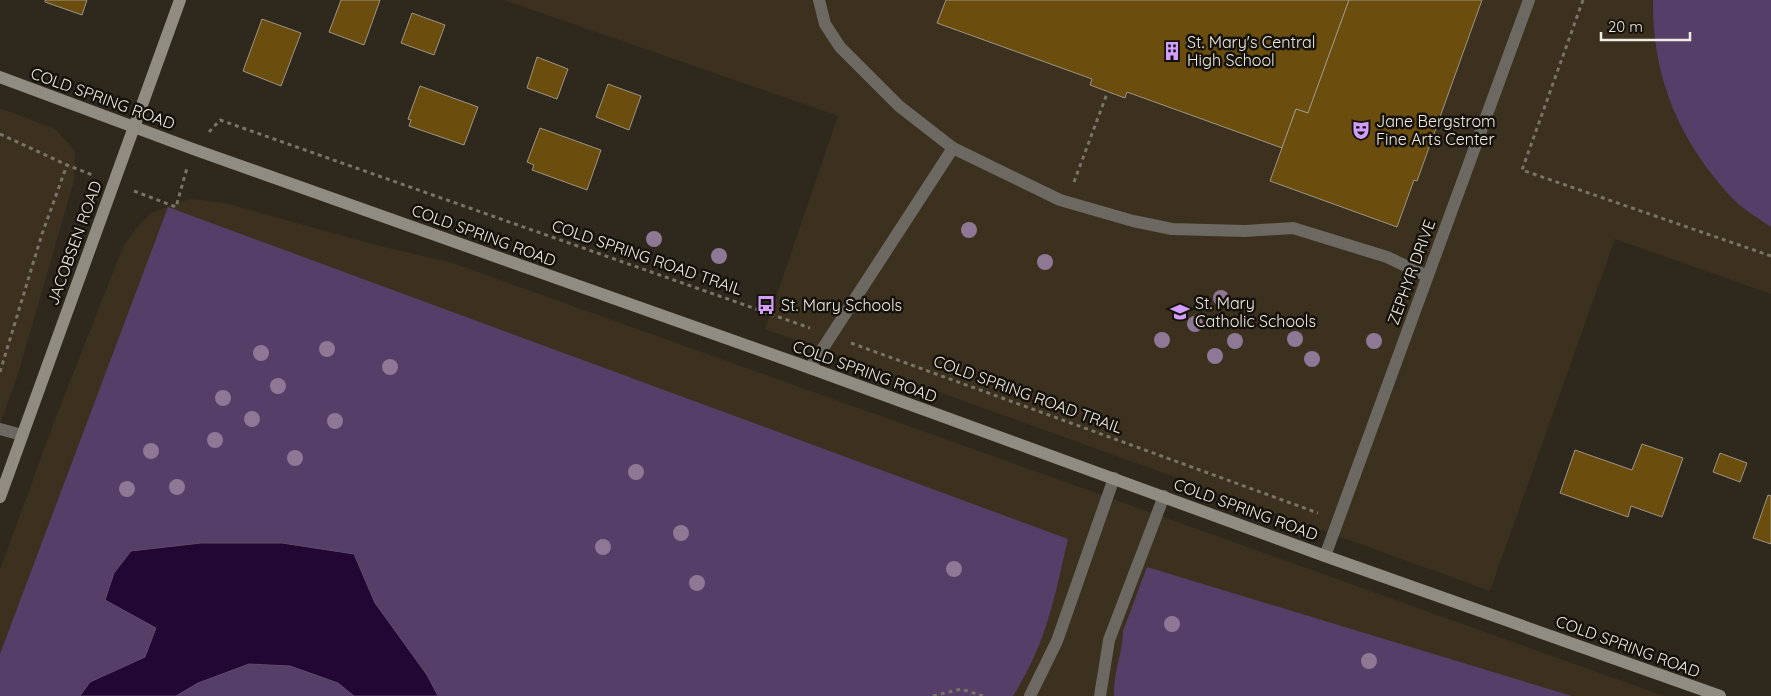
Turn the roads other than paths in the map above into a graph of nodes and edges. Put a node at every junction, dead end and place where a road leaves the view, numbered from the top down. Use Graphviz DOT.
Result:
graph roads {
  1 [pos="180,0"];
  2 [pos="819,0"];
  3 [pos="1529,0"];
  4 [pos="0,77"];
  5 [pos="133,127"];
  6 [pos="953,148"];
  7 [pos="1427,276"];
  8 [pos="810,368"];
  9 [pos="0,429"];
  10 [pos="22,436"];
  11 [pos="1114,478"];
  12 [pos="1164,496"];
  13 [pos="0,497"];
  14 [pos="1325,556"];
  15 [pos="1030,696"];
  16 [pos="1100,696"];
  17 [pos="1720,696"];
  1 -- 5 [label="street, JACOBSEN ROAD"];
  2 -- 6 [label="lane"];
  3 -- 7 [label="lane, ZEPHYR DRIVE"];
  4 -- 5 [label="street, COLD SPRING ROAD"];
  5 -- 8 [label="street, COLD SPRING ROAD"];
  5 -- 10 [label="street, JACOBSEN ROAD"];
  6 -- 7 [label="lane"];
  6 -- 8 [label="lane"];
  7 -- 14 [label="lane, ZEPHYR DRIVE"];
  8 -- 11 [label="street, COLD SPRING ROAD"];
  9 -- 10 [label="lane"];
  10 -- 13 [label="street, JACOBSEN ROAD"];
  11 -- 12 [label="street, COLD SPRING ROAD"];
  11 -- 15 [label="lane"];
  12 -- 14 [label="street, COLD SPRING ROAD"];
  12 -- 16 [label="lane"];
  14 -- 17 [label="street, COLD SPRING ROAD"];
}
